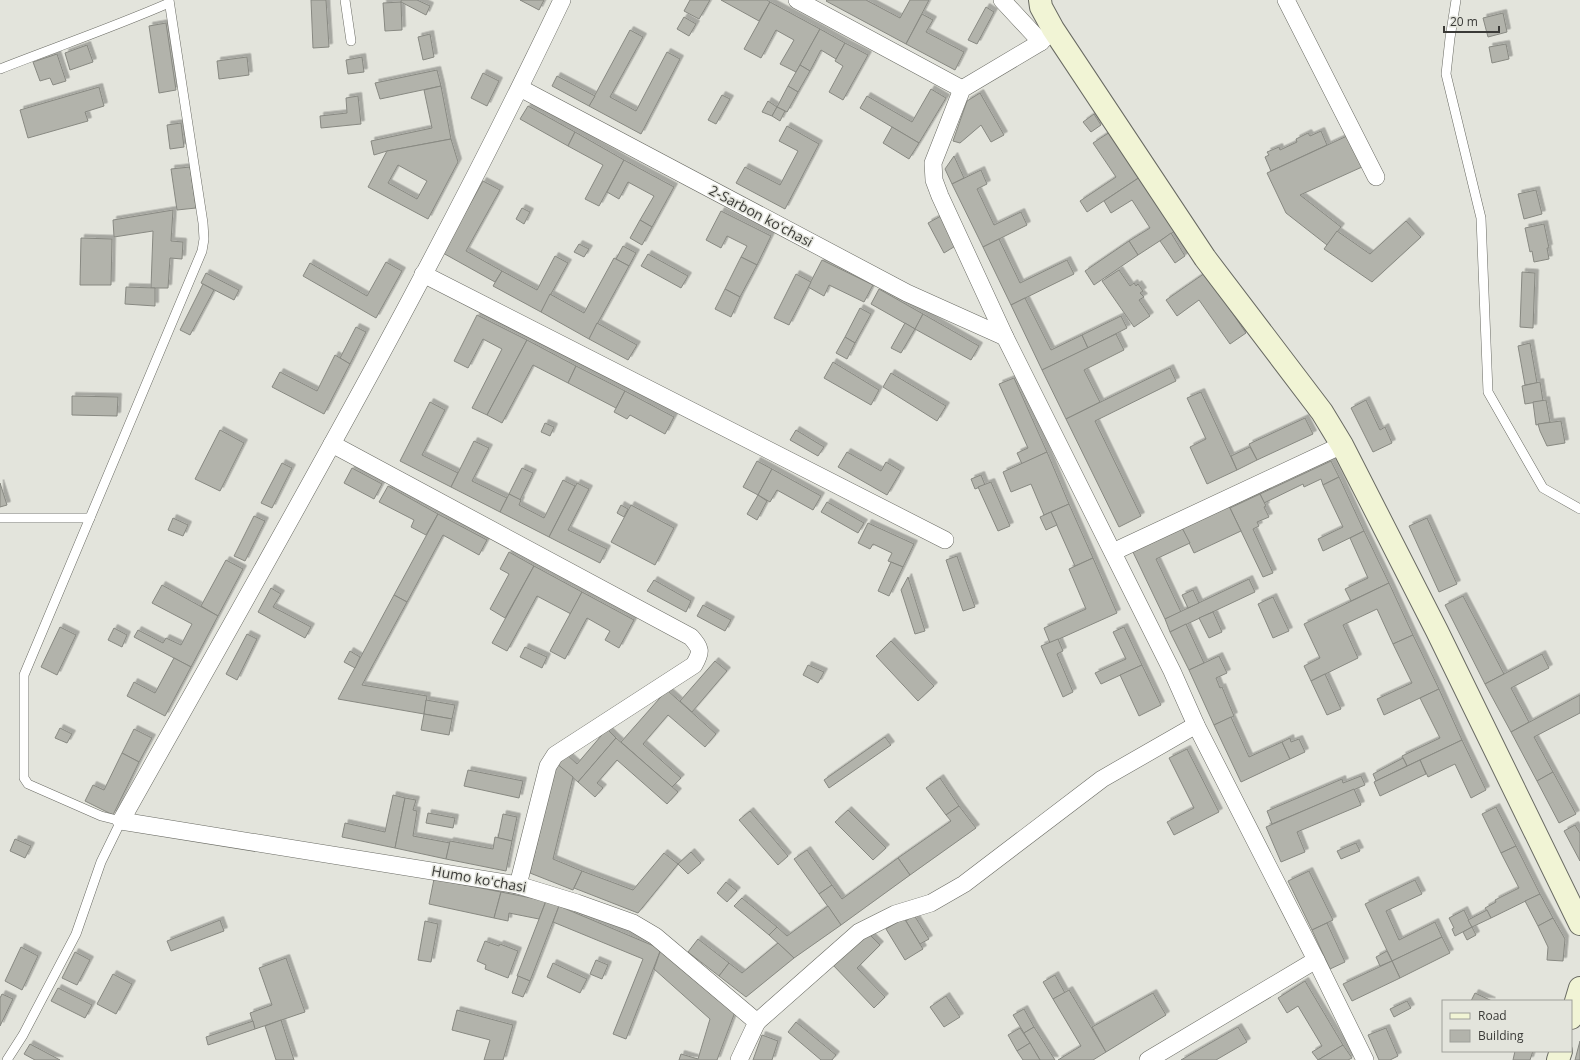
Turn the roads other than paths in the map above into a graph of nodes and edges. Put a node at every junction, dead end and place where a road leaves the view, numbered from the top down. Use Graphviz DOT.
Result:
graph roads {
  1 [pos="345,0"];
  2 [pos="562,0"];
  3 [pos="797,0"];
  4 [pos="1002,0"];
  5 [pos="1040,0"];
  6 [pos="1286,0"];
  7 [pos="1456,0"];
  8 [pos="169,1"];
  9 [pos="1047,36"];
  10 [pos="351,41"];
  11 [pos="0,69"];
  12 [pos="520,88"];
  13 [pos="962,89"];
  14 [pos="1376,177"];
  15 [pos="423,274"];
  16 [pos="1005,337"];
  17 [pos="332,444"];
  18 [pos="1342,445"];
  19 [pos="1580,509"];
  20 [pos="0,518"];
  21 [pos="90,518"];
  22 [pos="945,540"];
  23 [pos="1113,552"];
  24 [pos="1196,725"];
  25 [pos="122,821"];
  26 [pos="518,885"];
  27 [pos="1580,924"];
  28 [pos="1316,960"];
  29 [pos="1580,988"];
  30 [pos="1572,1015"];
  31 [pos="758,1022"];
  32 [pos="7,1060"];
  33 [pos="739,1060"];
  34 [pos="1148,1060"];
  35 [pos="1365,1060"];
  1 -- 10 [label="lane"];
  2 -- 12 [label="street"];
  3 -- 13 [label="street"];
  4 -- 9 [label="street"];
  5 -- 9 [label="street"];
  6 -- 14 [label="street"];
  7 -- 19 [label="lane"];
  8 -- 11 [label="lane"];
  8 -- 21 [label="lane"];
  9 -- 13 [label="street"];
  9 -- 18 [label="street"];
  12 -- 15 [label="street"];
  12 -- 16 [label="street, 2-Sarbon koʻchasi"];
  13 -- 16 [label="street"];
  15 -- 17 [label="street"];
  15 -- 22 [label="street"];
  16 -- 23 [label="street"];
  17 -- 25 [label="street"];
  17 -- 26 [label="street"];
  18 -- 23 [label="street"];
  18 -- 27 [label="street"];
  20 -- 21 [label="lane"];
  21 -- 25 [label="lane"];
  23 -- 24 [label="street"];
  24 -- 28 [label="street"];
  24 -- 31 [label="street"];
  25 -- 26 [label="street, Humo koʻchasi"];
  25 -- 32 [label="lane"];
  26 -- 31 [label="street, Humo koʻchasi"];
  28 -- 34 [label="street"];
  28 -- 35 [label="street"];
  29 -- 30 [label="street"];
  31 -- 33 [label="street"];
}
